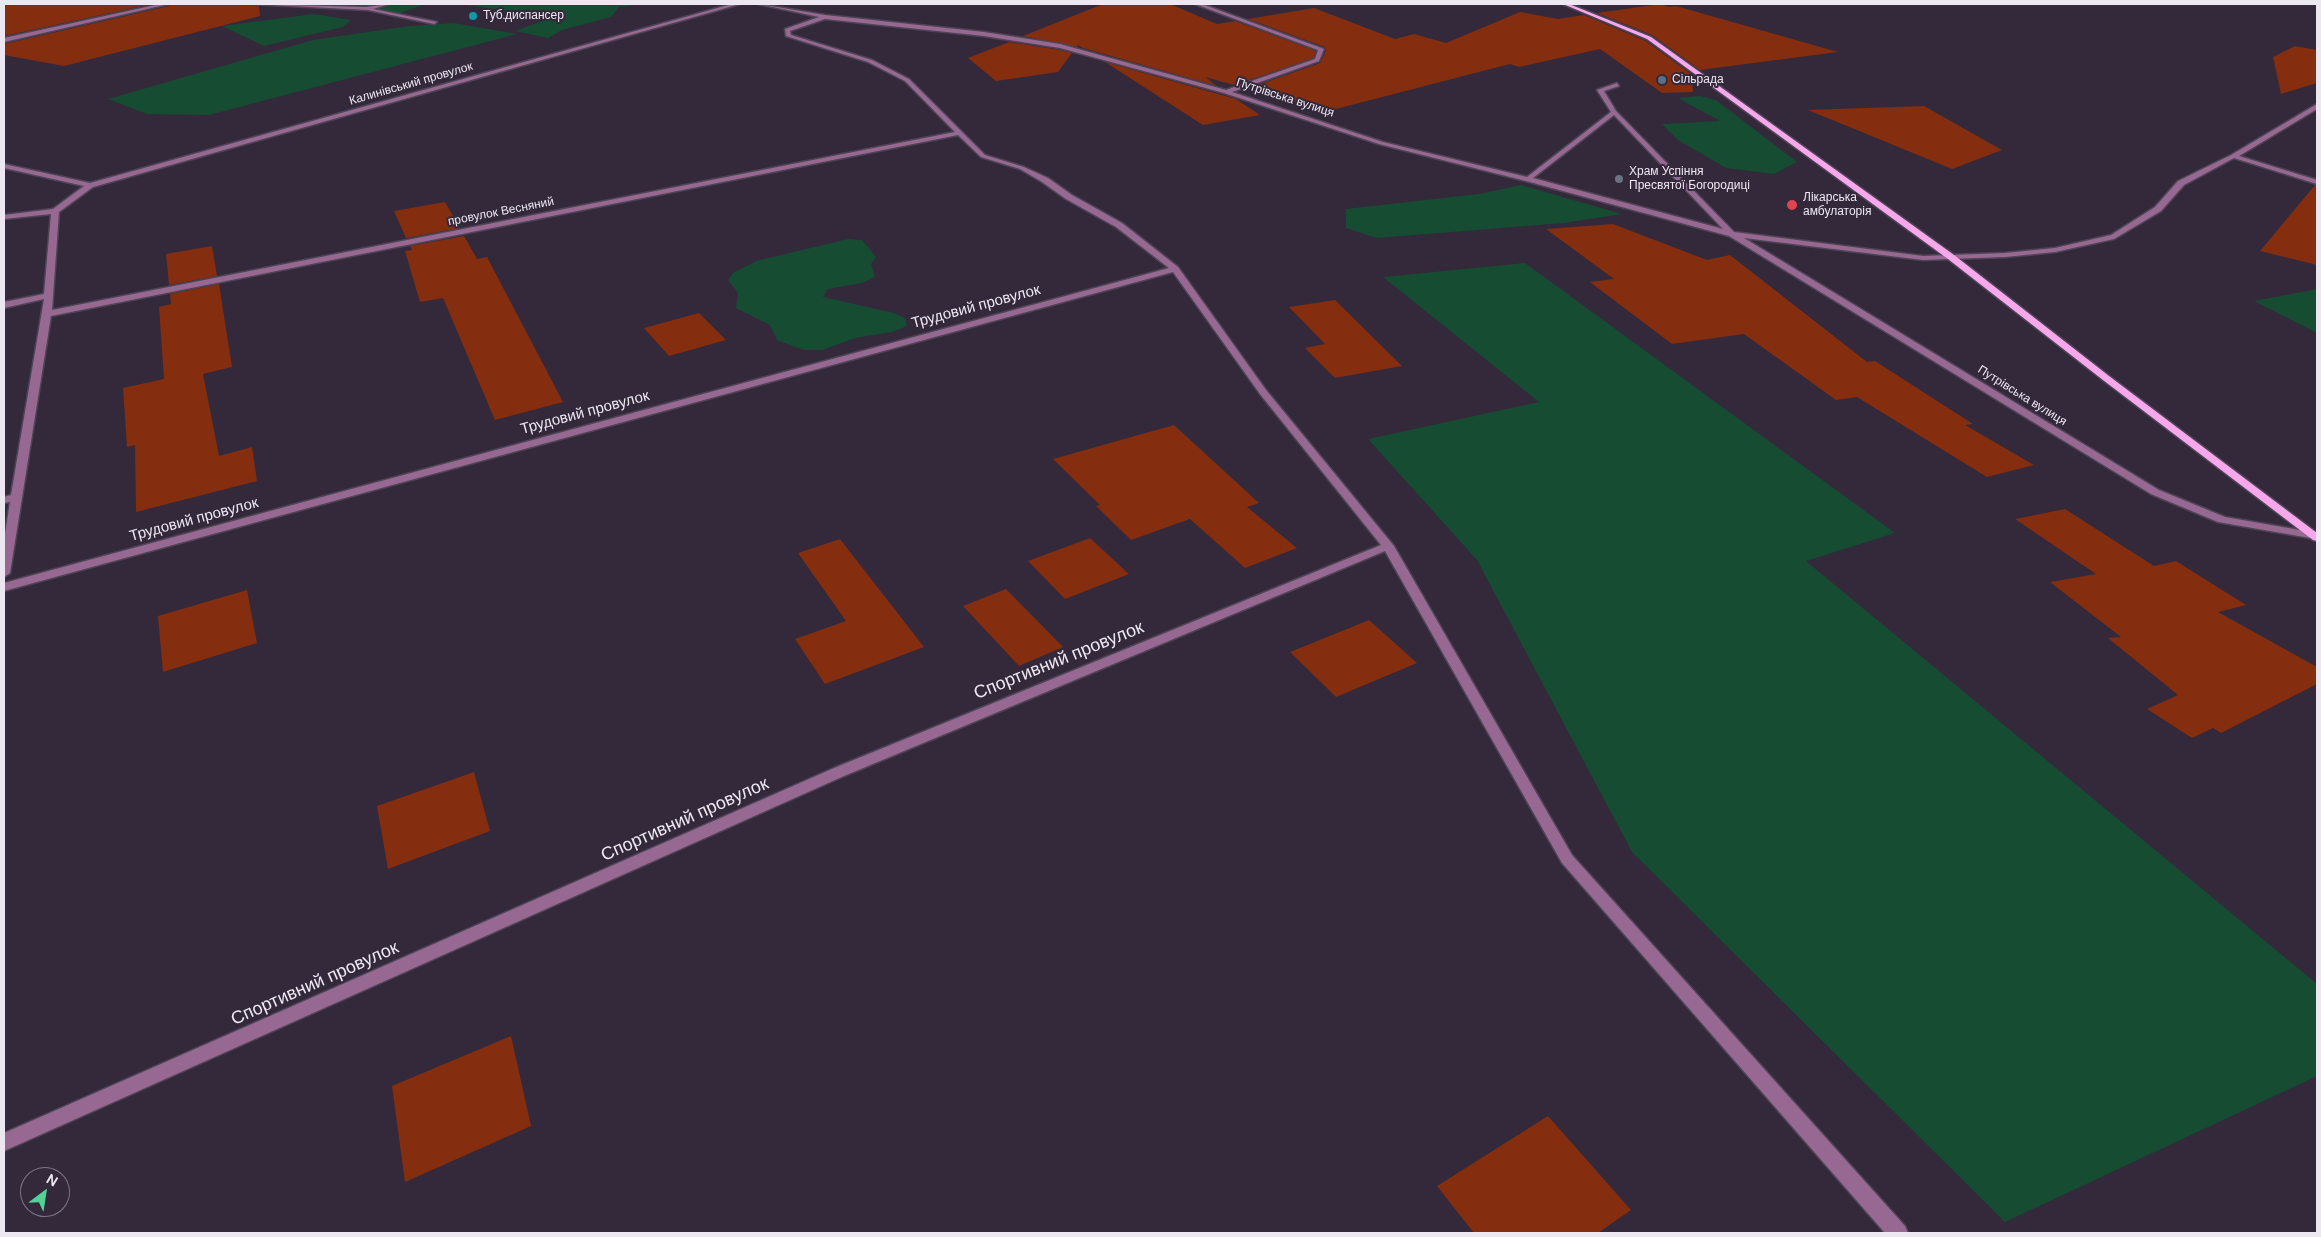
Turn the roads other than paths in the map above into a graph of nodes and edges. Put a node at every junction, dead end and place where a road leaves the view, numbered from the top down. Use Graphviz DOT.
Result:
graph roads {
  1 [pos="153,4"];
  2 [pos="164,4"];
  3 [pos="255,4"];
  4 [pos="387,4"];
  5 [pos="737,4"];
  6 [pos="761,4"];
  7 [pos="1198,4"];
  8 [pos="1565,4"];
  9 [pos="366,9"];
  10 [pos="825,17"];
  11 [pos="434,22"];
  12 [pos="4,40"];
  13 [pos="1617,85"];
  14 [pos="1226,92"];
  15 [pos="2317,106"];
  16 [pos="1614,112"];
  17 [pos="959,133"];
  18 [pos="2233,156"];
  19 [pos="4,166"];
  20 [pos="1528,179"];
  21 [pos="2317,182"];
  22 [pos="90,185"];
  23 [pos="55,211"];
  24 [pos="4,217"];
  25 [pos="1732,234"];
  26 [pos="1951,258"];
  27 [pos="1175,269"];
  28 [pos="48,296"];
  29 [pos="4,305"];
  30 [pos="47,314"];
  31 [pos="18,497"];
  32 [pos="4,500"];
  33 [pos="2316,537"];
  34 [pos="1388,546"];
  35 [pos="4,573"];
  36 [pos="4,587"];
  37 [pos="4,1142"];
  38 [pos="1898,1233"];
  1 -- 2 [label="street"];
  2 -- 12 [label="street"];
  3 -- 9 [label="street"];
  4 -- 9 [label="street"];
  5 -- 22 [label="street, Калинівський провулок"];
  6 -- 10 [label="street, Путрівська вулиця"];
  7 -- 14 [label="street"];
  8 -- 26 [label="main road, Путрівська вулиця"];
  9 -- 11 [label="street"];
  10 -- 14 [label="street, Путрівська вулиця"];
  10 -- 17 [label="street"];
  13 -- 16 [label="street"];
  14 -- 20 [label="street, Путрівська вулиця"];
  15 -- 18 [label="street"];
  16 -- 20 [label="street"];
  16 -- 25 [label="street"];
  17 -- 27 [label="street"];
  17 -- 30 [label="street, провулок Весняний"];
  18 -- 21 [label="street"];
  18 -- 26 [label="street"];
  19 -- 22 [label="street"];
  20 -- 25 [label="street, Путрівська вулиця"];
  22 -- 23 [label="street"];
  23 -- 24 [label="street"];
  23 -- 28 [label="street"];
  25 -- 26 [label="street, Путрівська вулиця"];
  25 -- 33 [label="street, Путрівська вулиця"];
  26 -- 33 [label="main road, Путрівська вулиця"];
  27 -- 34 [label="street"];
  27 -- 36 [label="street, Трудовий провулок"];
  28 -- 29 [label="street"];
  28 -- 30 [label="street"];
  30 -- 31 [label="street"];
  31 -- 32 [label="street"];
  31 -- 35 [label="street"];
  34 -- 37 [label="street, Спортивний провулок"];
  34 -- 38 [label="street"];
}
